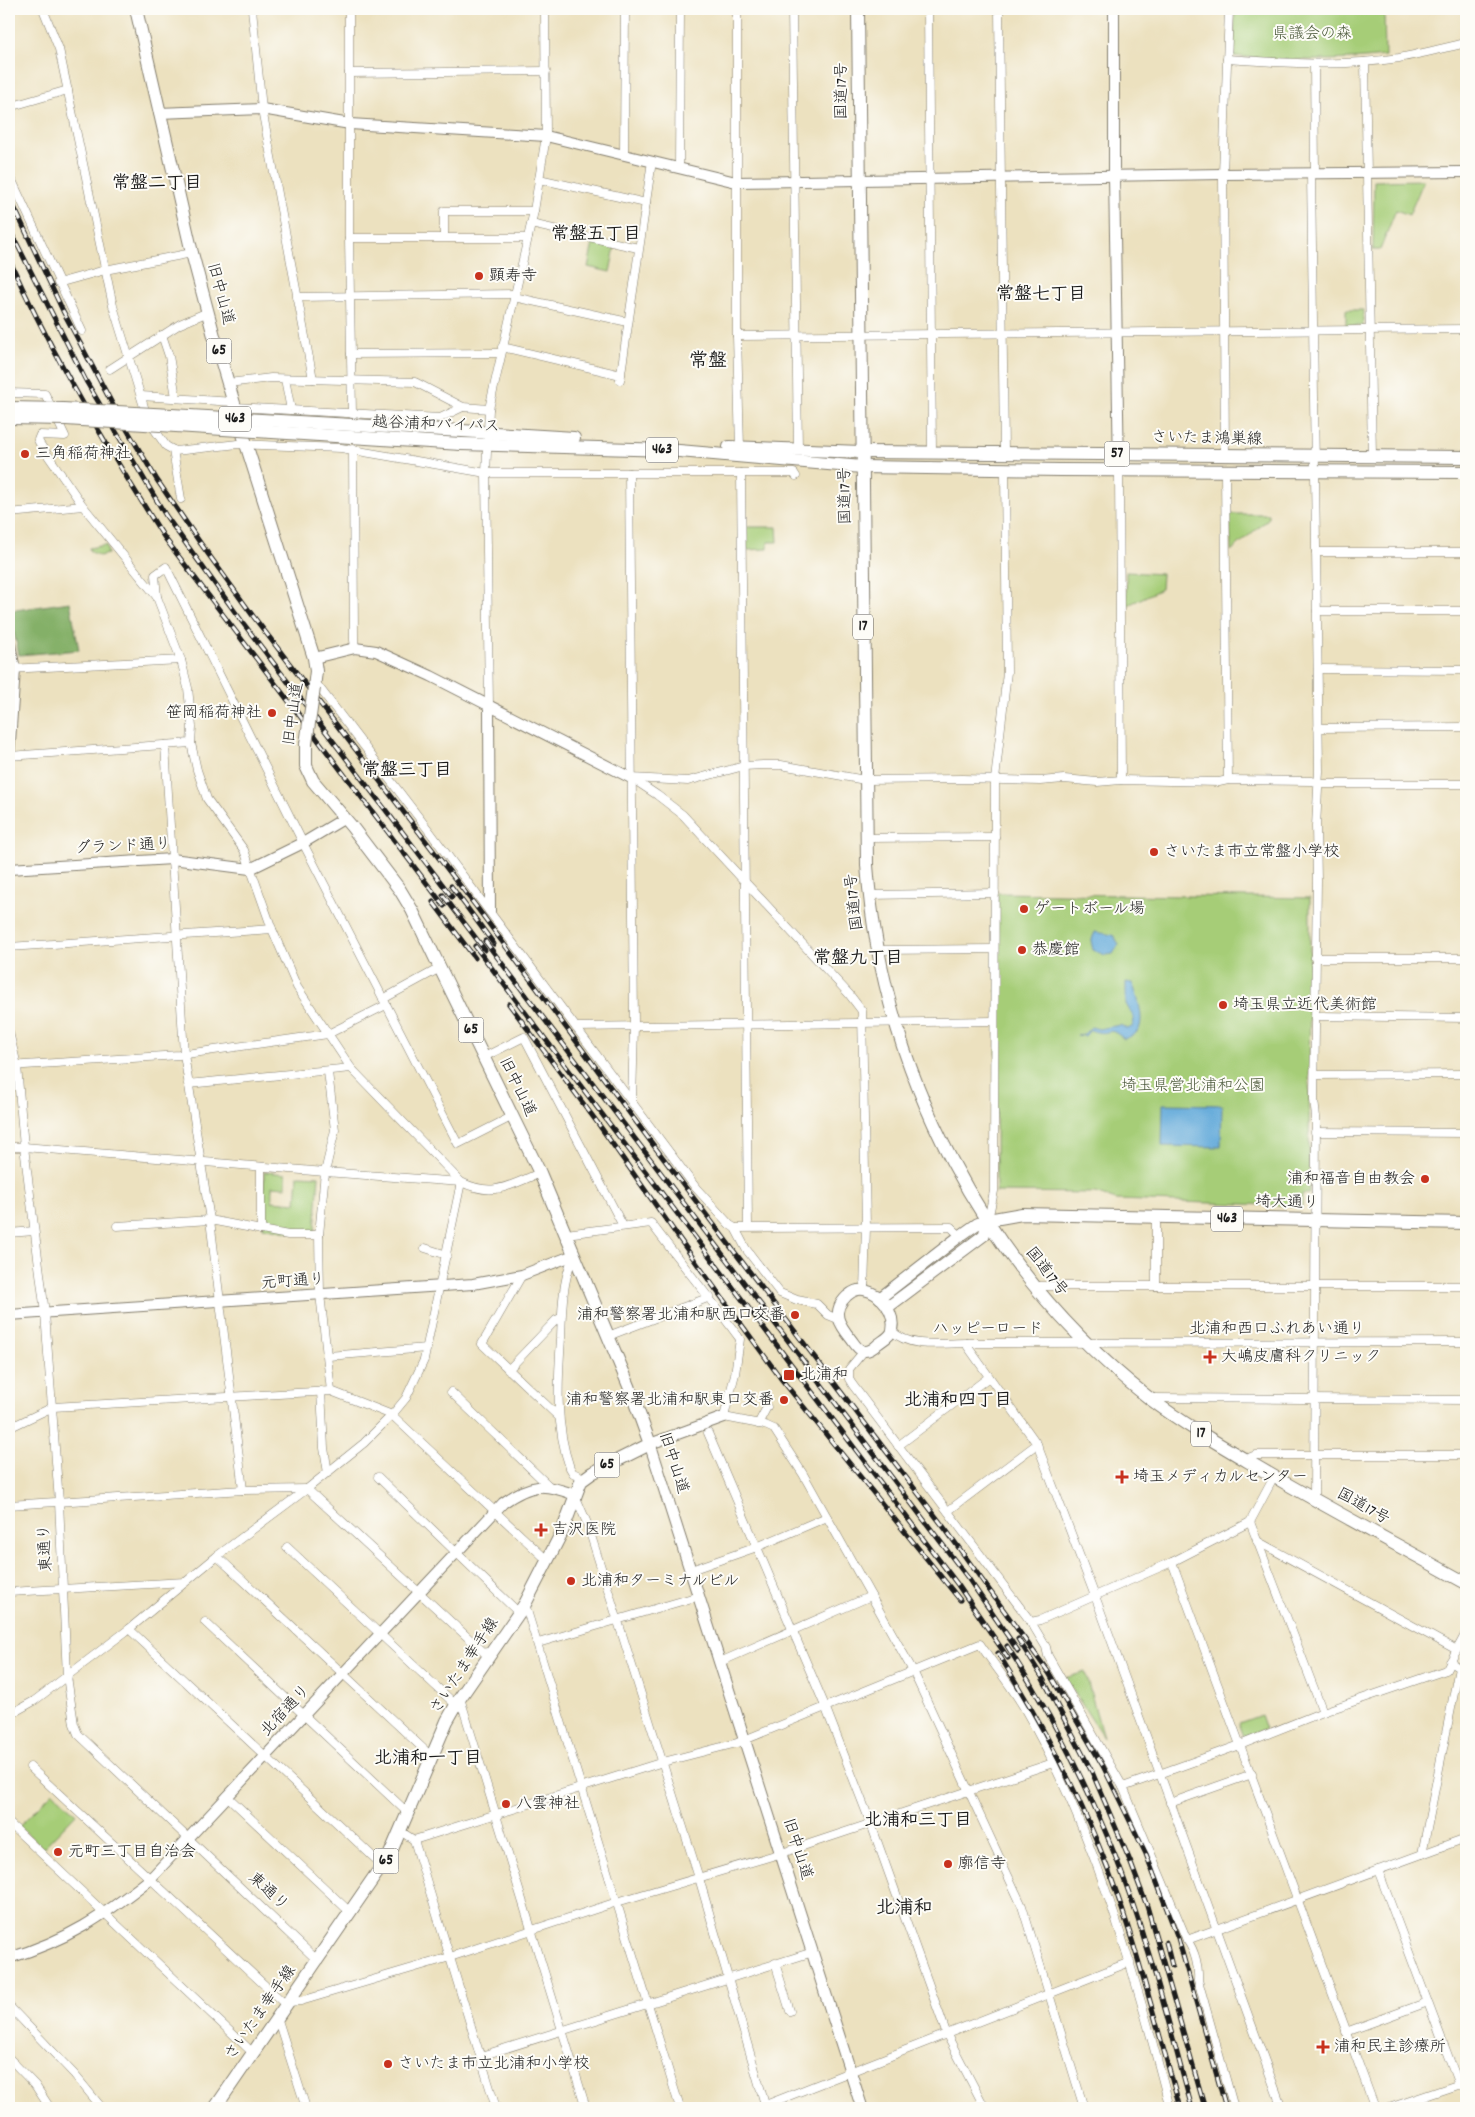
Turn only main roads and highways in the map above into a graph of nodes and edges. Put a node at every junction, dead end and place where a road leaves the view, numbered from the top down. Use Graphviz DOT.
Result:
graph roads {
  1 [pos="136,9"];
  2 [pos="858,9"];
  3 [pos="9,408"];
  4 [pos="9,418"];
  5 [pos="462,438"];
  6 [pos="487,438"];
  7 [pos="861,452"];
  8 [pos="1466,457"];
  9 [pos="862,467"];
  10 [pos="1466,472"];
  11 [pos="988,1220"];
  12 [pos="1466,1223"];
  13 [pos="880,1298"];
  14 [pos="888,1308"];
  15 [pos="650,1444"];
  16 [pos="1466,1583"];
  17 [pos="215,2108"];
  18 [pos="862,2108"];
  1 -- 15 [label="main road, 旧中山道 / 65, bridge"];
  2 -- 7 [label="main road, 国道17号 / 17"];
  3 -- 5 [label="main road, 越谷浦和バイパス / 463, bridge"];
  4 -- 5 [label="main road, 越谷浦和バイパス / 463, bridge"];
  5 -- 6 [label="main road, 越谷浦和バイパス / 463"];
  6 -- 7 [label="main road, 越谷浦和バイパス / 463"];
  6 -- 9 [label="main road, 越谷浦和バイパス / 463"];
  7 -- 8 [label="main road, さいたま鴻巣線 / 57"];
  7 -- 9 [label="main road, 国道17号 / 17"];
  9 -- 10 [label="main road, さいたま鴻巣線 / 57"];
  9 -- 11 [label="main road, 国道17号 / 17"];
  11 -- 12 [label="main road, 埼大通り / 463"];
  11 -- 13 [label="main road"];
  11 -- 14 [label="main road"];
  11 -- 16 [label="main road, 国道17号 / 17"];
  15 -- 17 [label="main road, さいたま幸手線 / 65"];
  15 -- 18 [label="main road, 旧中山道"];
}
